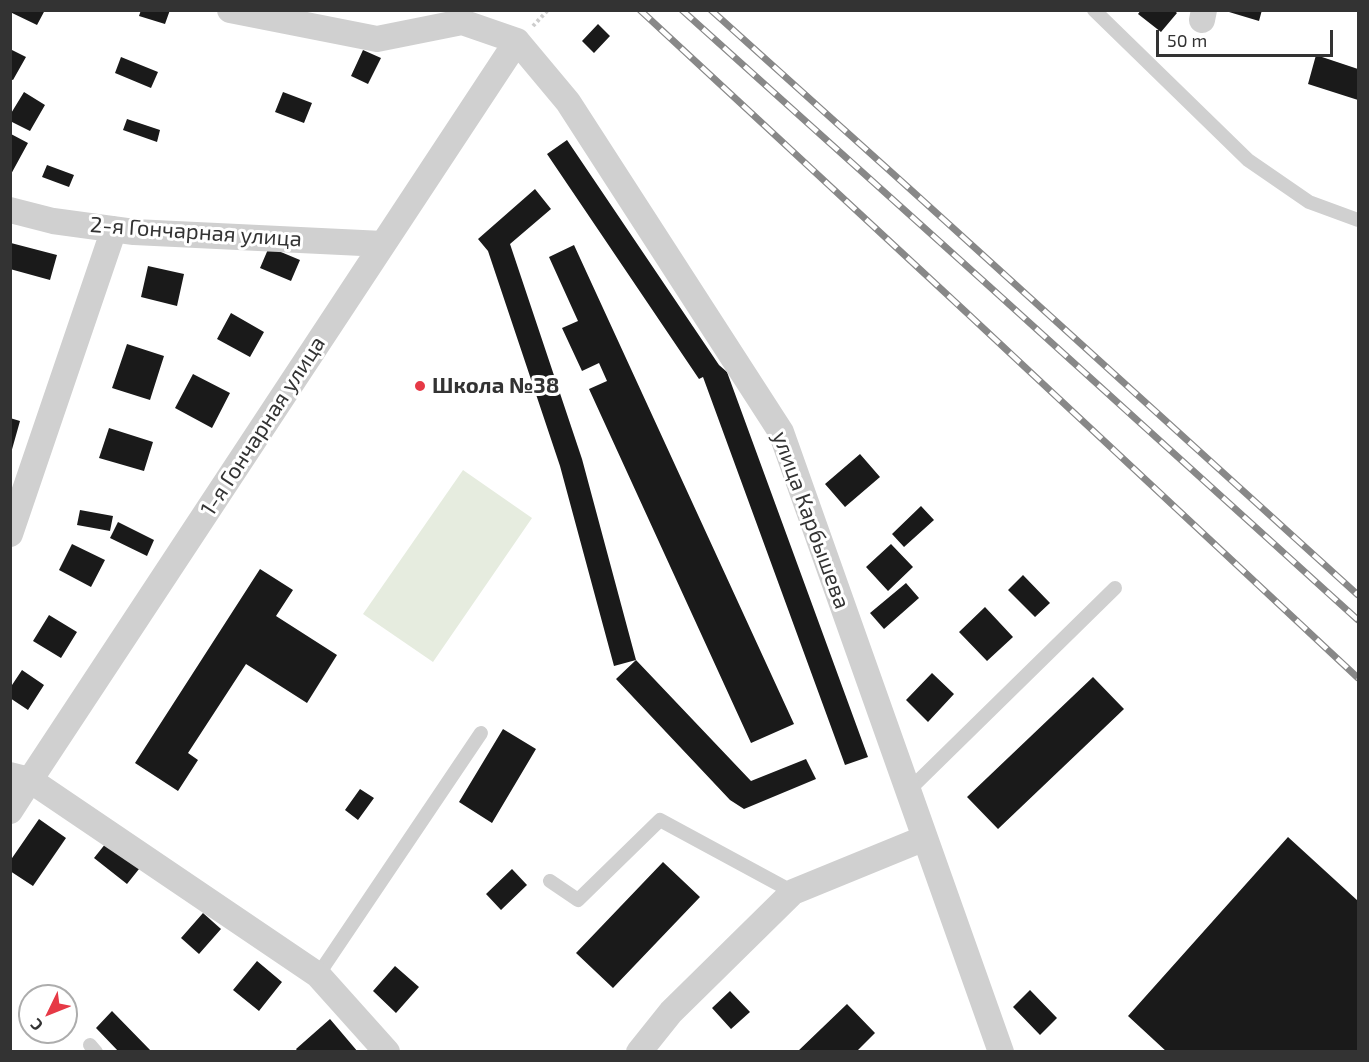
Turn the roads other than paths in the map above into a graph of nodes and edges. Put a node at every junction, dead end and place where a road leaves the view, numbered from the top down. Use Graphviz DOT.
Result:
graph roads {
  1 [pos="230,10"];
  2 [pos="1094,10"];
  3 [pos="517,41"];
  4 [pos="10,210"];
  5 [pos="1359,220"];
  6 [pos="114,229"];
  7 [pos="383,244"];
  8 [pos="10,534"];
  9 [pos="1115,588"];
  10 [pos="481,733"];
  11 [pos="20,778"];
  12 [pos="908,791"];
  13 [pos="10,811"];
  14 [pos="925,838"];
  15 [pos="550,881"];
  16 [pos="793,892"];
  17 [pos="318,975"];
  18 [pos="387,1052"];
  19 [pos="639,1052"];
  20 [pos="1001,1052"];
  1 -- 3 [label="street"];
  2 -- 5 [label="lane"];
  3 -- 7 [label="street, 1-я Гончарная улица"];
  3 -- 12 [label="street, улица Карбышева"];
  4 -- 6 [label="street, 2-я Гончарная улица"];
  6 -- 7 [label="street, 2-я Гончарная улица"];
  6 -- 8 [label="street"];
  7 -- 11 [label="street, 1-я Гончарная улица"];
  9 -- 12 [label="lane"];
  10 -- 17 [label="lane"];
  11 -- 13 [label="street, 1-я Гончарная улица"];
  11 -- 17 [label="street"];
  12 -- 14 [label="street, улица Карбышева"];
  14 -- 16 [label="street"];
  14 -- 20 [label="street, улица Карбышева"];
  15 -- 16 [label="lane"];
  16 -- 19 [label="street"];
  17 -- 18 [label="street"];
}
